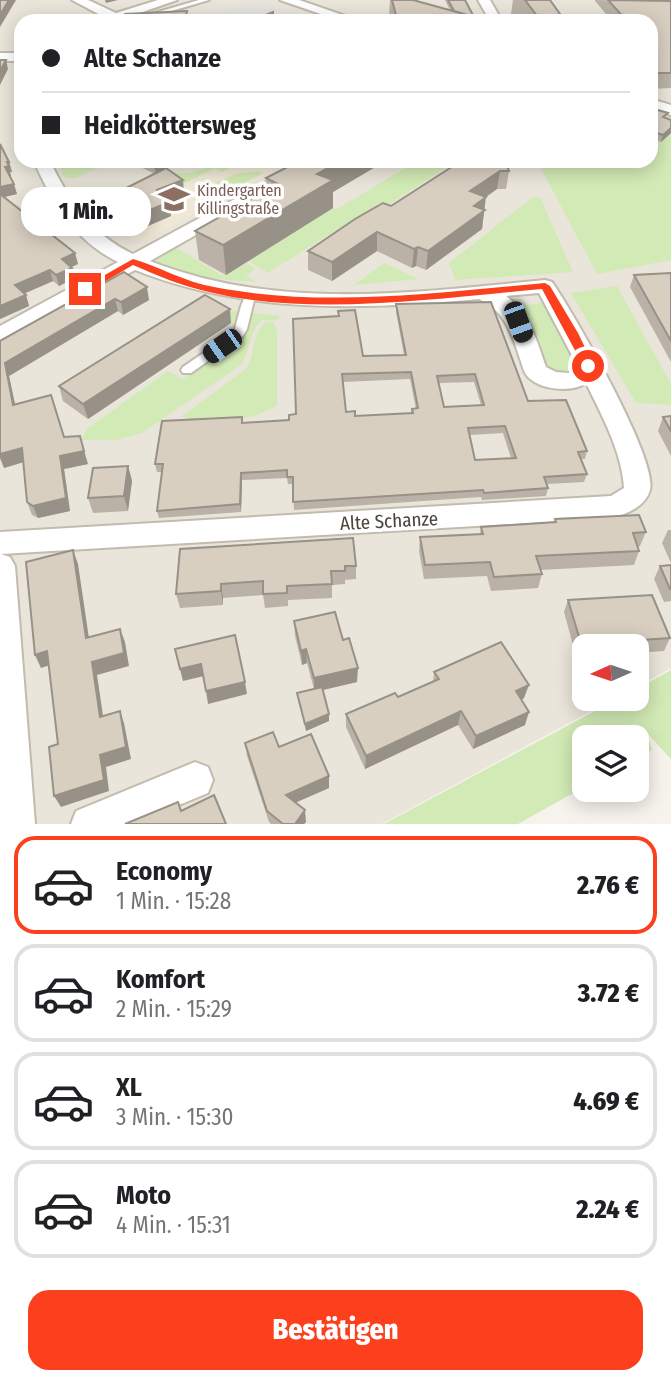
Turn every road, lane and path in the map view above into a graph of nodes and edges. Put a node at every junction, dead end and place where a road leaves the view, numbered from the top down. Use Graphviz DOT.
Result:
graph roads {
  1 [pos="78,0"];
  2 [pos="172,0"];
  3 [pos="206,0"];
  4 [pos="286,0"];
  5 [pos="101,14"];
  6 [pos="126,14"];
  7 [pos="155,14"];
  8 [pos="331,14"];
  9 [pos="45,168"];
  10 [pos="305,168"];
  11 [pos="133,262"];
  12 [pos="482,292"];
  13 [pos="250,296"];
  14 [pos="0,335"];
  15 [pos="588,366"];
  16 [pos="187,370"];
  17 [pos="0,543"];
  18 [pos="0,566"];
  19 [pos="195,780"];
  20 [pos="18,824"];
  21 [pos="89,824"];
  1 -- 5 [label="street"];
  2 -- 6 [label="street"];
  3 -- 7 [label="lane"];
  4 -- 8 [label="street"];
  9 -- 11 [label="street"];
  10 -- 11 [label="street"];
  11 -- 13 [label="street"];
  11 -- 14 [label="street"];
  12 -- 13 [label="street"];
  12 -- 15 [label="street, Alte Schanze"];
  12 -- 15 [label="street"];
  13 -- 16 [label="lane"];
  15 -- 17 [label="street, Alte Schanze"];
  18 -- 20 [label="street"];
  19 -- 21 [label="street"];
}
